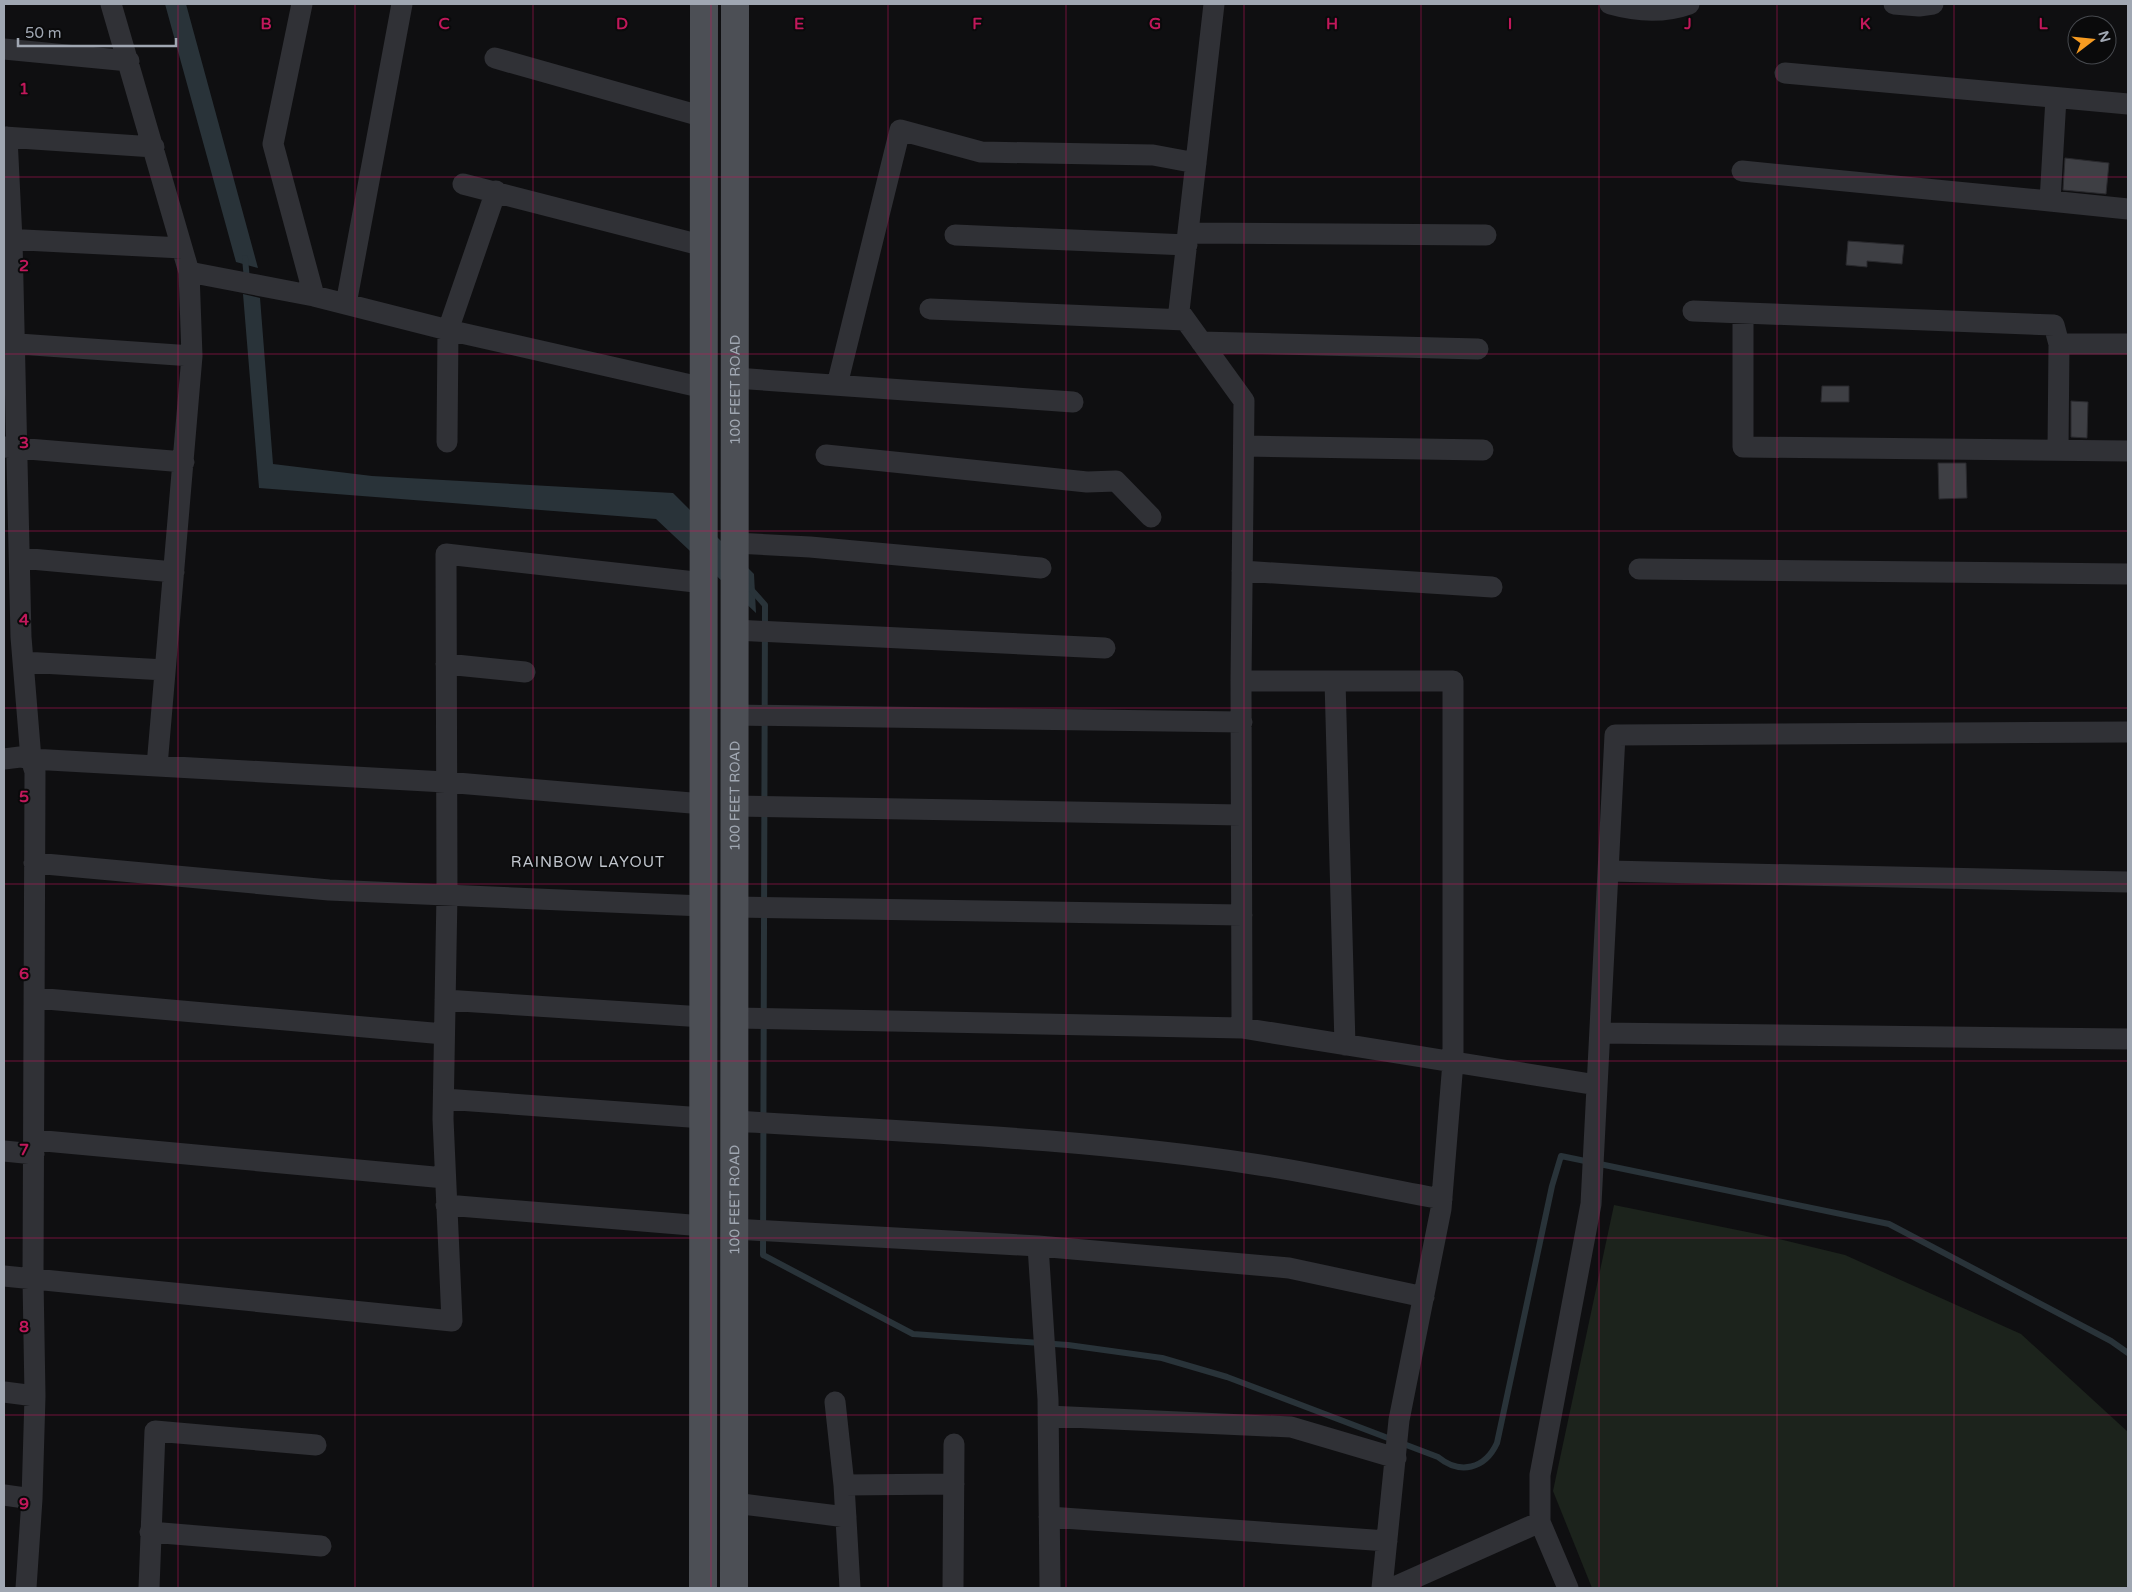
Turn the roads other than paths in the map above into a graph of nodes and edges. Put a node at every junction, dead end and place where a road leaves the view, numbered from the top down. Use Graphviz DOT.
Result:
graph roads {
  1 [pos="111,4"];
  2 [pos="302,4"];
  3 [pos="402,4"];
  4 [pos="701,4"];
  5 [pos="735,4"];
  6 [pos="1214,4"];
  7 [pos="1610,4"];
  8 [pos="1690,4"];
  9 [pos="1894,4"];
  10 [pos="1933,4"];
  11 [pos="4,49"];
  12 [pos="495,58"];
  13 [pos="129,61"];
  14 [pos="1785,73"];
  15 [pos="2056,98"];
  16 [pos="2128,104"];
  17 [pos="704,117"];
  18 [pos="5,137"];
  19 [pos="154,147"];
  20 [pos="1196,163"];
  21 [pos="1742,170"];
  22 [pos="463,184"];
  23 [pos="496,191"];
  24 [pos="2050,201"];
  25 [pos="2128,209"];
  26 [pos="955,235"];
  27 [pos="1486,235"];
  28 [pos="1187,239"];
  29 [pos="8,240"];
  30 [pos="704,246"];
  31 [pos="182,248"];
  32 [pos="189,272"];
  33 [pos="314,296"];
  34 [pos="346,304"];
  35 [pos="930,309"];
  36 [pos="1693,311"];
  37 [pos="1743,313"];
  38 [pos="1186,320"];
  39 [pos="448,330"];
  40 [pos="1202,342"];
  41 [pos="8,343"];
  42 [pos="2059,344"];
  43 [pos="2128,344"];
  44 [pos="1478,349"];
  45 [pos="192,356"];
  46 [pos="735,378"];
  47 [pos="837,385"];
  48 [pos="704,388"];
  49 [pos="1073,402"];
  50 [pos="447,442"];
  51 [pos="1244,446"];
  52 [pos="10,448"];
  53 [pos="1483,450"];
  54 [pos="2058,450"];
  55 [pos="2128,451"];
  56 [pos="826,455"];
  57 [pos="184,462"];
  58 [pos="1151,516"];
  59 [pos="735,542"];
  60 [pos="20,558"];
  61 [pos="1041,568"];
  62 [pos="1639,570"];
  63 [pos="1242,571"];
  64 [pos="174,572"];
  65 [pos="2128,574"];
  66 [pos="704,583"];
  67 [pos="1492,587"];
  68 [pos="735,630"];
  69 [pos="12,637"];
  70 [pos="1105,648"];
  71 [pos="23,662"];
  72 [pos="446,664"];
  73 [pos="165,670"];
  74 [pos="525,672"];
  75 [pos="1241,681"];
  76 [pos="1335,681"];
  77 [pos="735,716"];
  78 [pos="1242,722"];
  79 [pos="2128,732"];
  80 [pos="4,759"];
  81 [pos="31,759"];
  82 [pos="157,766"];
  83 [pos="445,782"];
  84 [pos="704,804"];
  85 [pos="735,806"];
  86 [pos="1241,815"];
  87 [pos="34,863"];
  88 [pos="1608,872"];
  89 [pos="2128,882"];
  90 [pos="447,894"];
  91 [pos="704,906"];
  92 [pos="735,907"];
  93 [pos="1242,915"];
  94 [pos="35,998"];
  95 [pos="445,1000"];
  96 [pos="703,1017"];
  97 [pos="735,1018"];
  98 [pos="1242,1028"];
  99 [pos="1600,1033"];
  100 [pos="444,1034"];
  101 [pos="2128,1038"];
  102 [pos="1345,1045"];
  103 [pos="1453,1062"];
  104 [pos="1597,1085"];
  105 [pos="444,1099"];
  106 [pos="703,1118"];
  107 [pos="734,1121"];
  108 [pos="34,1147"];
  109 [pos="4,1151"];
  110 [pos="445,1178"];
  111 [pos="1442,1200"];
  112 [pos="446,1205"];
  113 [pos="703,1226"];
  114 [pos="734,1229"];
  115 [pos="1038,1246"];
  116 [pos="4,1276"];
  117 [pos="32,1279"];
  118 [pos="1424,1297"];
  119 [pos="4,1392"];
  120 [pos="35,1396"];
  121 [pos="835,1402"];
  122 [pos="1048,1416"];
  123 [pos="954,1444"];
  124 [pos="316,1445"];
  125 [pos="1396,1458"];
  126 [pos="954,1484"];
  127 [pos="844,1485"];
  128 [pos="4,1495"];
  129 [pos="32,1499"];
  130 [pos="734,1503"];
  131 [pos="846,1517"];
  132 [pos="1049,1517"];
  133 [pos="1540,1522"];
  134 [pos="150,1532"];
  135 [pos="1386,1541"];
  136 [pos="322,1546"];
  137 [pos="26,1588"];
  138 [pos="149,1588"];
  139 [pos="703,1588"];
  140 [pos="734,1588"];
  141 [pos="850,1588"];
  142 [pos="953,1588"];
  143 [pos="1050,1588"];
  144 [pos="1382,1588"];
  145 [pos="1392,1588"];
  146 [pos="1568,1588"];
  1 -- 13 [label="street"];
  2 -- 33 [label="street"];
  3 -- 34 [label="street"];
  4 -- 17 [label="main road"];
  5 -- 46 [label="main road, 100 FEET ROAD"];
  6 -- 20 [label="street"];
  7 -- 8 [label="street"];
  9 -- 10 [label="street"];
  11 -- 13 [label="street"];
  12 -- 17 [label="street"];
  13 -- 19 [label="street"];
  14 -- 15 [label="street"];
  15 -- 16 [label="street"];
  15 -- 24 [label="street"];
  17 -- 30 [label="main road"];
  18 -- 19 [label="street"];
  18 -- 29 [label="street"];
  19 -- 31 [label="street"];
  20 -- 28 [label="street"];
  20 -- 47 [label="street"];
  21 -- 24 [label="street"];
  22 -- 23 [label="street"];
  23 -- 30 [label="street"];
  23 -- 39 [label="street"];
  24 -- 25 [label="street"];
  26 -- 28 [label="street"];
  27 -- 28 [label="street"];
  28 -- 38 [label="street"];
  29 -- 31 [label="street"];
  29 -- 41 [label="street"];
  30 -- 48 [label="main road"];
  31 -- 32 [label="street"];
  32 -- 33 [label="street"];
  32 -- 45 [label="street"];
  33 -- 34 [label="street"];
  34 -- 39 [label="street"];
  35 -- 38 [label="street"];
  36 -- 37 [label="street"];
  37 -- 42 [label="street"];
  37 -- 54 [label="street"];
  38 -- 40 [label="street"];
  39 -- 48 [label="street"];
  39 -- 50 [label="street"];
  40 -- 44 [label="street"];
  40 -- 51 [label="street"];
  41 -- 45 [label="street"];
  41 -- 52 [label="street"];
  42 -- 43 [label="street"];
  42 -- 54 [label="street"];
  45 -- 57 [label="street"];
  46 -- 47 [label="street"];
  46 -- 59 [label="main road, 100 FEET ROAD"];
  47 -- 49 [label="street"];
  48 -- 66 [label="main road"];
  51 -- 53 [label="street"];
  51 -- 63 [label="street"];
  52 -- 57 [label="street"];
  52 -- 60 [label="street"];
  54 -- 55 [label="street"];
  56 -- 58 [label="street"];
  57 -- 64 [label="street"];
  59 -- 61 [label="street"];
  59 -- 68 [label="main road, 100 FEET ROAD"];
  60 -- 64 [label="street"];
  60 -- 69 [label="street"];
  62 -- 65 [label="street"];
  63 -- 67 [label="street"];
  63 -- 75 [label="street"];
  64 -- 73 [label="street"];
  66 -- 72 [label="street"];
  66 -- 84 [label="main road"];
  68 -- 70 [label="street"];
  68 -- 77 [label="main road, 100 FEET ROAD"];
  69 -- 71 [label="street"];
  71 -- 73 [label="street"];
  71 -- 81 [label="street"];
  72 -- 74 [label="street"];
  72 -- 83 [label="street"];
  73 -- 82 [label="street"];
  75 -- 76 [label="street"];
  75 -- 78 [label="street"];
  76 -- 102 [label="street"];
  76 -- 103 [label="street"];
  77 -- 78 [label="street"];
  77 -- 85 [label="main road, 100 FEET ROAD"];
  78 -- 86 [label="street"];
  79 -- 88 [label="street"];
  80 -- 81 [label="street"];
  81 -- 82 [label="street"];
  81 -- 87 [label="street"];
  82 -- 83 [label="street"];
  83 -- 84 [label="street"];
  83 -- 90 [label="street"];
  84 -- 91 [label="main road"];
  85 -- 86 [label="street"];
  85 -- 92 [label="main road, 100 FEET ROAD"];
  86 -- 93 [label="street"];
  87 -- 90 [label="street"];
  87 -- 94 [label="street"];
  88 -- 89 [label="street"];
  88 -- 99 [label="street"];
  90 -- 91 [label="street"];
  90 -- 95 [label="street"];
  91 -- 96 [label="main road"];
  92 -- 93 [label="street"];
  92 -- 97 [label="main road, 100 FEET ROAD"];
  93 -- 98 [label="street"];
  94 -- 100 [label="street"];
  94 -- 108 [label="street"];
  95 -- 96 [label="street"];
  95 -- 100 [label="street"];
  96 -- 106 [label="main road"];
  97 -- 98 [label="street"];
  97 -- 107 [label="main road, 100 FEET ROAD"];
  98 -- 102 [label="street"];
  99 -- 101 [label="street"];
  99 -- 104 [label="street"];
  100 -- 105 [label="street"];
  102 -- 103 [label="street"];
  103 -- 104 [label="street"];
  103 -- 111 [label="street"];
  104 -- 133 [label="street"];
  105 -- 106 [label="street"];
  105 -- 110 [label="street"];
  106 -- 113 [label="main road"];
  107 -- 111 [label="street"];
  107 -- 114 [label="main road, 100 FEET ROAD"];
  108 -- 109 [label="street"];
  108 -- 110 [label="street"];
  108 -- 117 [label="street"];
  110 -- 112 [label="street"];
  111 -- 118 [label="street"];
  112 -- 113 [label="street"];
  112 -- 117 [label="street"];
  113 -- 139 [label="main road"];
  114 -- 115 [label="street"];
  114 -- 130 [label="main road, 100 FEET ROAD"];
  115 -- 118 [label="street"];
  115 -- 122 [label="street"];
  116 -- 117 [label="street"];
  117 -- 120 [label="street"];
  118 -- 125 [label="street"];
  119 -- 120 [label="street"];
  120 -- 129 [label="street"];
  121 -- 127 [label="street"];
  122 -- 125 [label="street"];
  122 -- 132 [label="street"];
  123 -- 126 [label="street"];
  124 -- 134 [label="street"];
  125 -- 135 [label="street"];
  126 -- 127 [label="street"];
  126 -- 142 [label="street"];
  127 -- 131 [label="street"];
  128 -- 129 [label="street"];
  129 -- 137 [label="street"];
  130 -- 131 [label="street"];
  130 -- 140 [label="main road, 100 FEET ROAD"];
  131 -- 141 [label="street"];
  132 -- 135 [label="street"];
  132 -- 143 [label="street"];
  133 -- 145 [label="street"];
  133 -- 146 [label="street"];
  134 -- 136 [label="street"];
  134 -- 138 [label="street"];
  135 -- 144 [label="street"];
}
